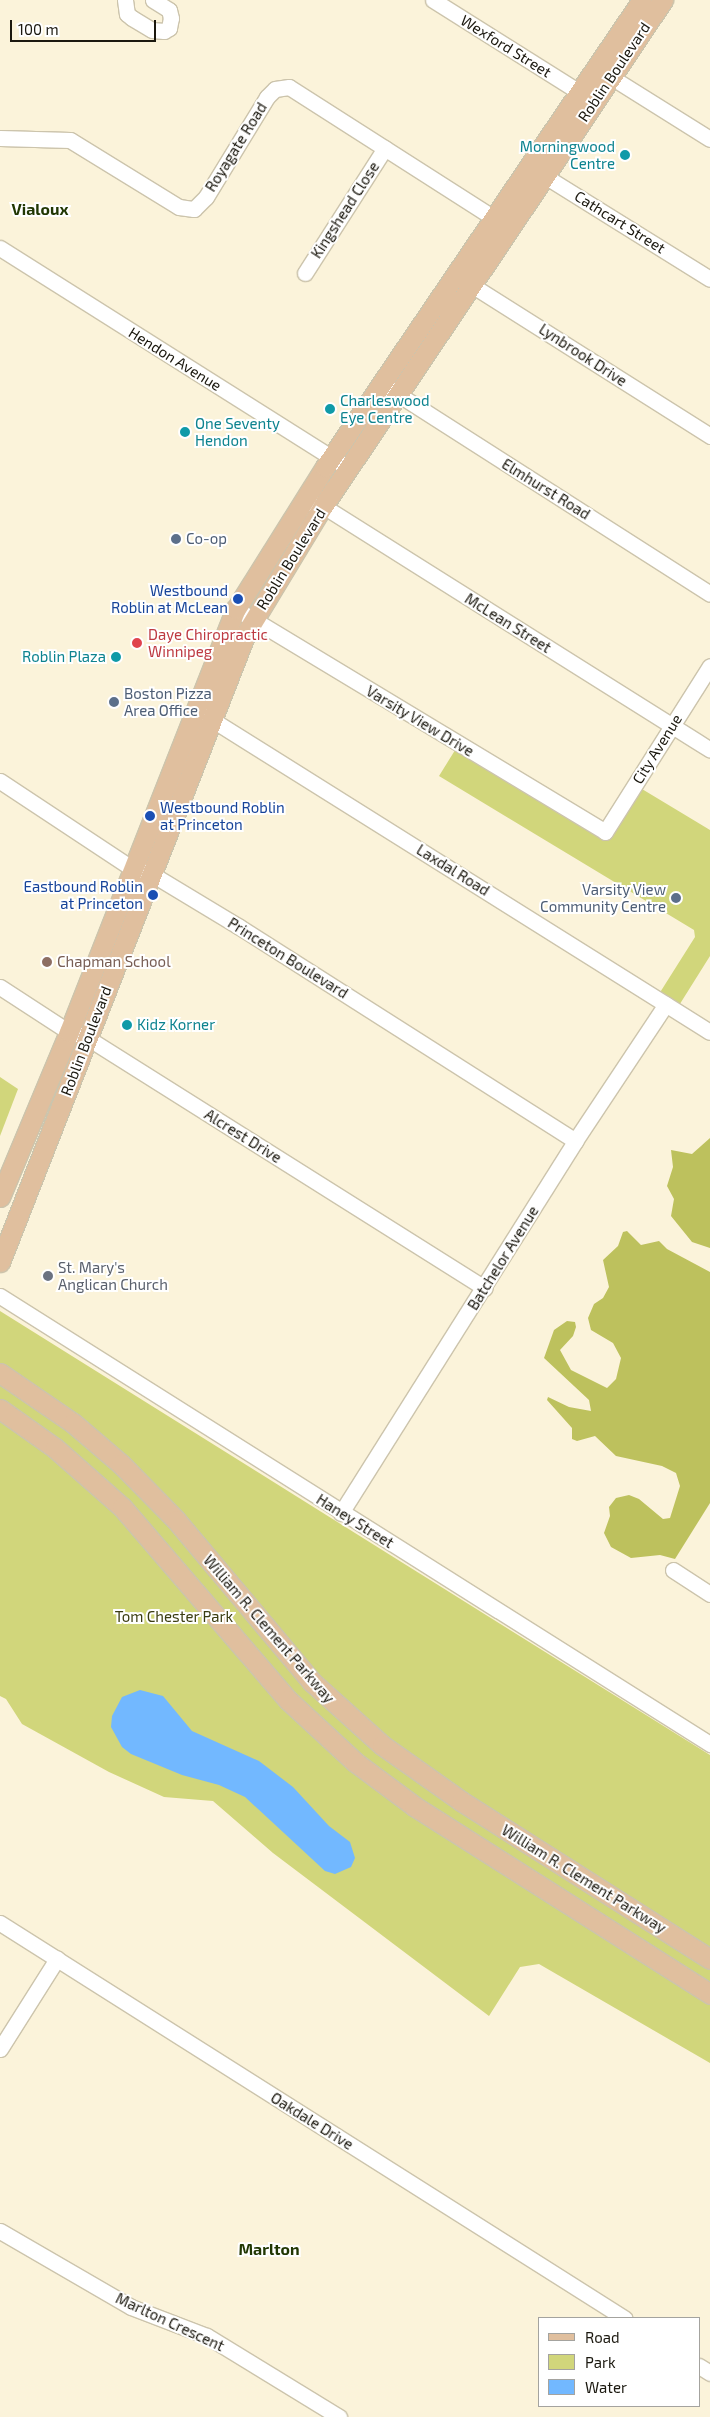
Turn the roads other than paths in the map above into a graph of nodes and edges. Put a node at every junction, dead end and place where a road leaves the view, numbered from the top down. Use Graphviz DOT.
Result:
graph roads {
  1 [pos="124,0"];
  2 [pos="153,0"];
  3 [pos="433,0"];
  4 [pos="642,0"];
  5 [pos="663,0"];
  6 [pos="603,72"];
  7 [pos="579,92"];
  8 [pos="0,138"];
  9 [pos="710,139"];
  10 [pos="385,148"];
  11 [pos="537,171"];
  12 [pos="495,218"];
  13 [pos="510,229"];
  14 [pos="0,248"];
  15 [pos="305,273"];
  16 [pos="456,276"];
  17 [pos="710,279"];
  18 [pos="473,286"];
  19 [pos="382,384"];
  20 [pos="399,395"];
  21 [pos="710,436"];
  22 [pos="332,458"];
  23 [pos="349,469"];
  24 [pos="305,502"];
  25 [pos="323,506"];
  26 [pos="710,594"];
  27 [pos="236,609"];
  28 [pos="253,619"];
  29 [pos="710,666"];
  30 [pos="203,714"];
  31 [pos="671,726"];
  32 [pos="710,750"];
  33 [pos="0,781"];
  34 [pos="605,832"];
  35 [pos="142,871"];
  36 [pos="0,987"];
  37 [pos="666,1004"];
  38 [pos="710,1032"];
  39 [pos="78,1034"];
  40 [pos="575,1141"];
  41 [pos="0,1197"];
  42 [pos="0,1262"];
  43 [pos="484,1288"];
  44 [pos="0,1296"];
  45 [pos="0,1365"];
  46 [pos="0,1373"];
  47 [pos="24,1388"];
  48 [pos="0,1409"];
  49 [pos="0,1420"];
  50 [pos="36,1434"];
  51 [pos="341,1513"];
  52 [pos="673,1570"];
  53 [pos="710,1594"];
  54 [pos="710,1744"];
  55 [pos="0,1923"];
  56 [pos="57,1959"];
  57 [pos="710,1959"];
  58 [pos="710,1994"];
  59 [pos="0,2050"];
  60 [pos="0,2231"];
  61 [pos="622,2317"];
  62 [pos="339,2417"];
  1 -- 2 [label="street"];
  3 -- 7 [label="street, Wexford Street"];
  4 -- 6 [label="main road, Roblin Boulevard"];
  5 -- 6 [label="main road, Roblin Boulevard"];
  6 -- 7 [label="main road, Roblin Boulevard"];
  6 -- 9 [label="street"];
  6 -- 11 [label="main road, Roblin Boulevard"];
  7 -- 11 [label="main road, Roblin Boulevard"];
  8 -- 10 [label="street, Royagate Road"];
  10 -- 12 [label="street, Royagate Road"];
  10 -- 15 [label="street, Kingshead Close"];
  11 -- 12 [label="main road, Roblin Boulevard"];
  11 -- 13 [label="main road, Roblin Boulevard"];
  11 -- 17 [label="street, Cathcart Street"];
  12 -- 13 [label="street, Royagate Road"];
  12 -- 16 [label="main road, Roblin Boulevard"];
  13 -- 18 [label="main road, Roblin Boulevard"];
  14 -- 22 [label="street, Hendon Avenue"];
  16 -- 18 [label="street, Lynbrook Drive"];
  16 -- 19 [label="main road, Roblin Boulevard"];
  18 -- 20 [label="main road, Roblin Boulevard"];
  18 -- 21 [label="street, Lynbrook Drive"];
  19 -- 20 [label="street, Elmhurst Road"];
  19 -- 22 [label="main road, Roblin Boulevard"];
  20 -- 23 [label="main road, Roblin Boulevard"];
  20 -- 26 [label="street, Elmhurst Road"];
  22 -- 23 [label="street, Hendon Avenue"];
  22 -- 24 [label="main road, Roblin Boulevard"];
  23 -- 25 [label="main road, Roblin Boulevard"];
  24 -- 25 [label="street, McLean Street"];
  24 -- 27 [label="main road, Roblin Boulevard"];
  25 -- 28 [label="main road, Roblin Boulevard"];
  25 -- 31 [label="street, McLean Street"];
  27 -- 28 [label="street, Varsity View Drive"];
  27 -- 30 [label="main road, Roblin Boulevard"];
  28 -- 30 [label="main road, Roblin Boulevard"];
  28 -- 34 [label="street, Varsity View Drive"];
  29 -- 31 [label="street, City Avenue"];
  30 -- 35 [label="main road, Roblin Boulevard"];
  30 -- 37 [label="street, Laxdal Road"];
  31 -- 32 [label="street, McLean Street"];
  31 -- 34 [label="street, City Avenue"];
  33 -- 35 [label="street, Princeton Boulevard"];
  35 -- 39 [label="main road, Roblin Boulevard"];
  35 -- 40 [label="street, Princeton Boulevard"];
  36 -- 39 [label="street, Alcrest Drive"];
  37 -- 38 [label="street, Laxdal Road"];
  37 -- 40 [label="street, Batchelor Avenue"];
  39 -- 41 [label="main road, Roblin Boulevard"];
  39 -- 42 [label="main road, Roblin Boulevard"];
  39 -- 43 [label="street, Alcrest Drive"];
  40 -- 43 [label="street, Batchelor Avenue"];
  43 -- 51 [label="street, Batchelor Avenue"];
  44 -- 51 [label="street, Haney Street"];
  45 -- 47 [label="main road"];
  46 -- 47 [label="main road, William R. Clement Parkway"];
  47 -- 57 [label="main road, William R. Clement Parkway"];
  48 -- 50 [label="main road, William R. Clement Parkway"];
  49 -- 50 [label="main road"];
  50 -- 58 [label="main road, William R. Clement Parkway"];
  51 -- 54 [label="street, Haney Street"];
  52 -- 53 [label="street"];
  55 -- 56 [label="street, Oakdale Drive"];
  56 -- 59 [label="street"];
  56 -- 61 [label="street, Oakdale Drive"];
  60 -- 62 [label="street, Marlton Crescent"];
}
